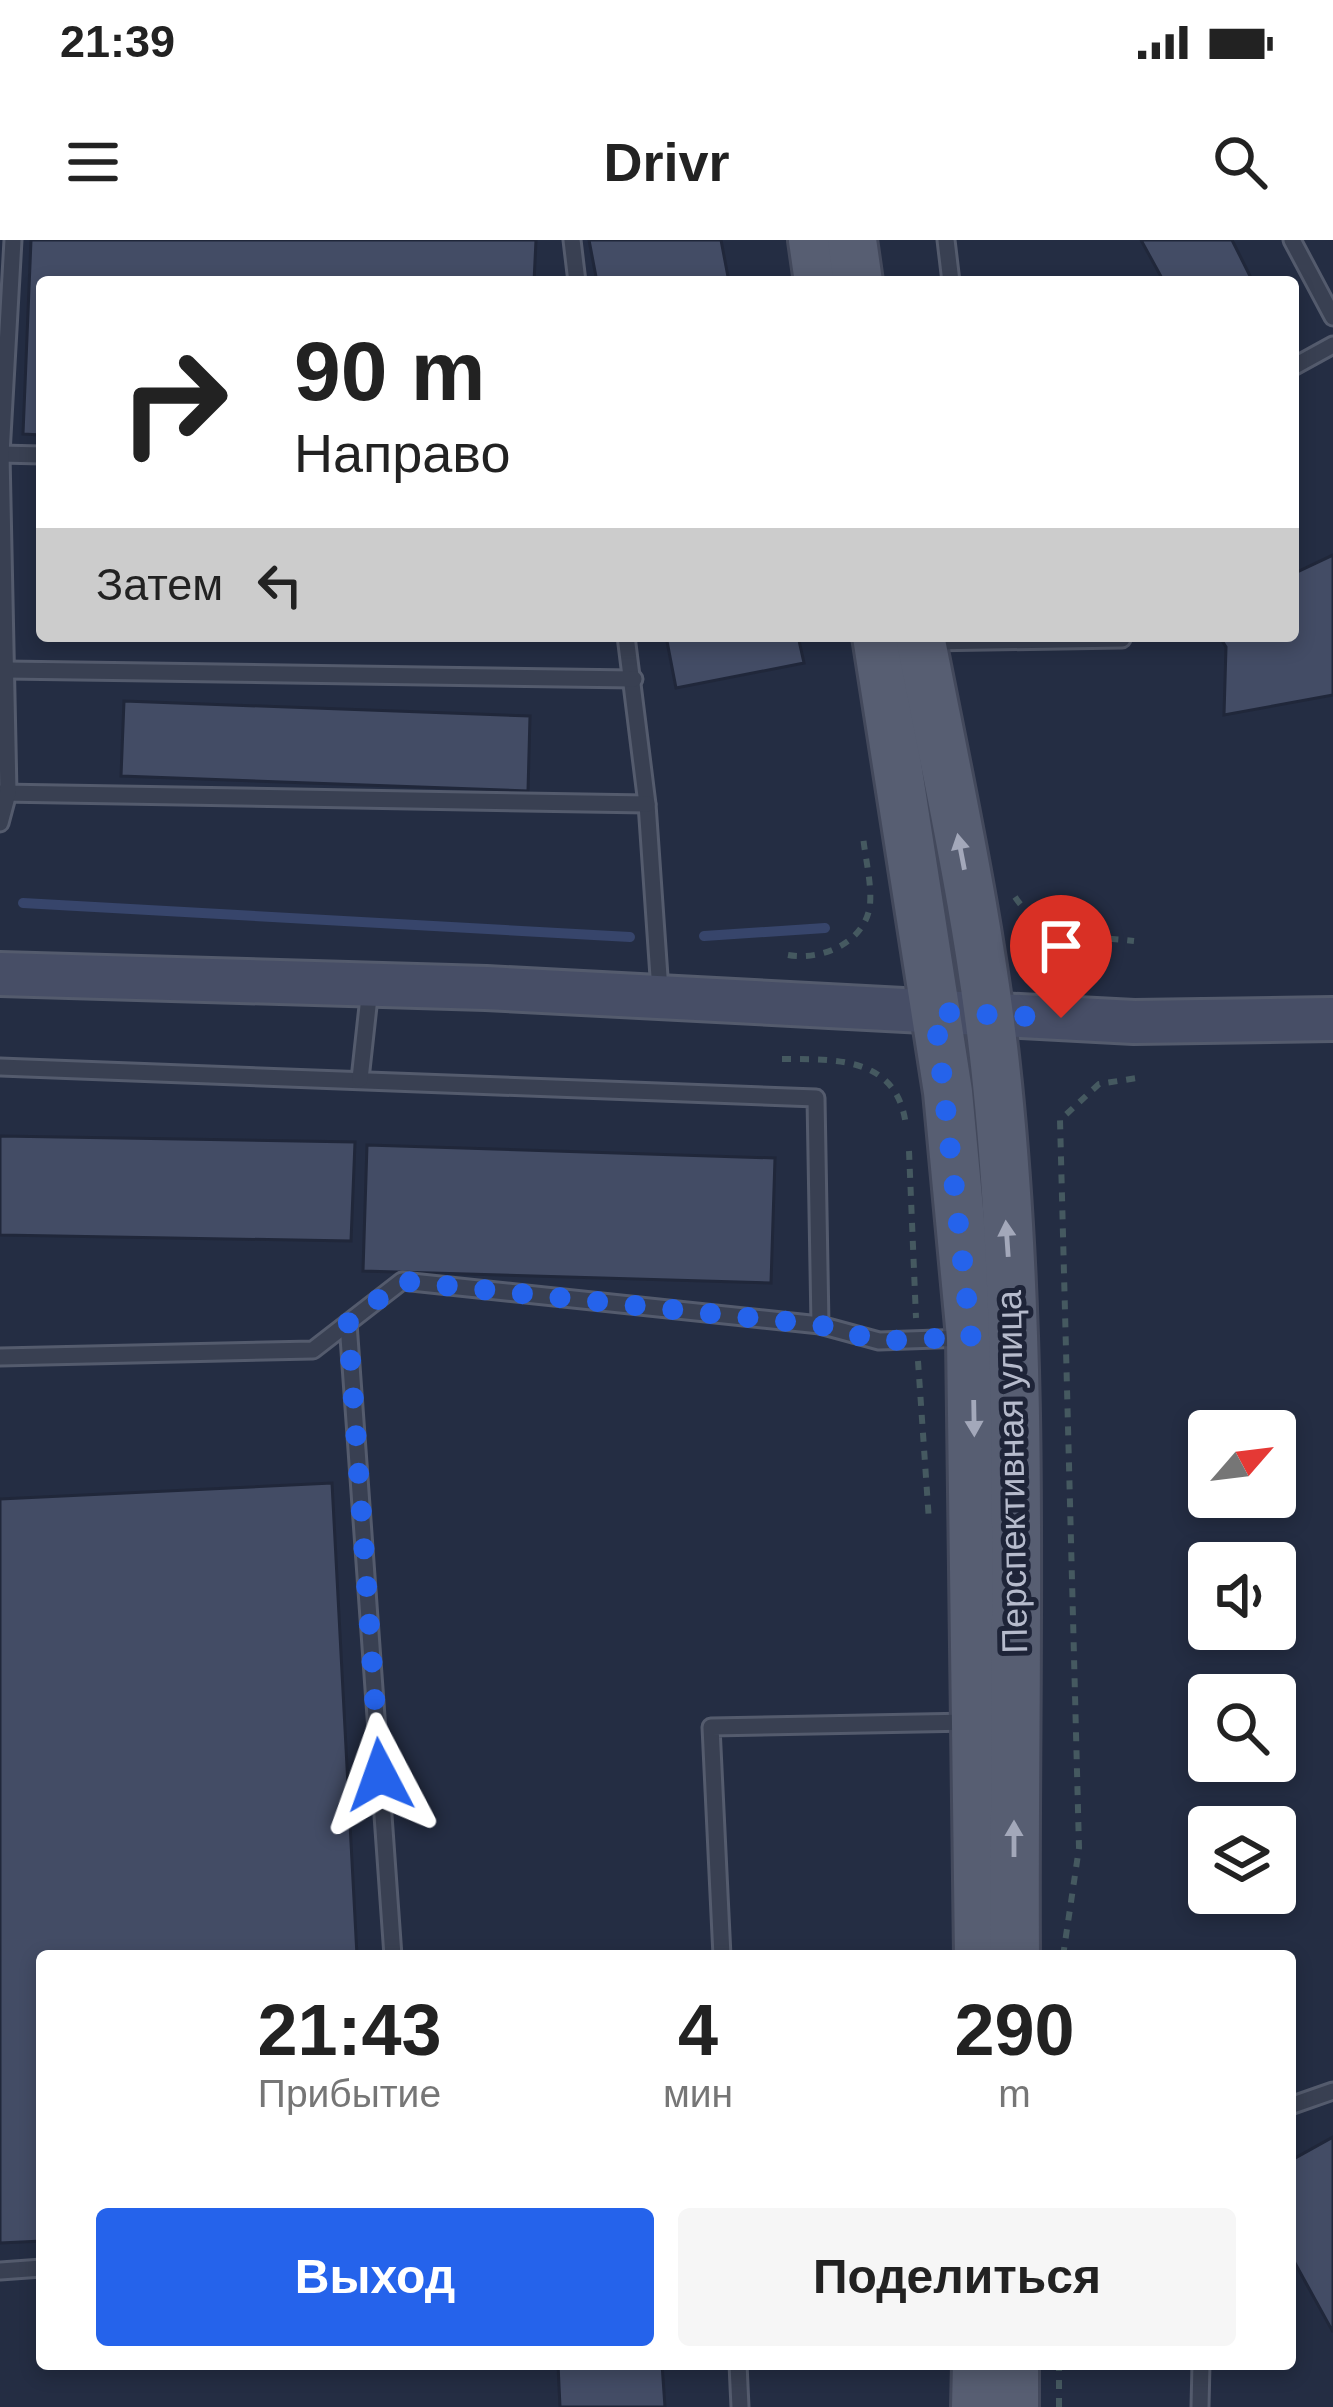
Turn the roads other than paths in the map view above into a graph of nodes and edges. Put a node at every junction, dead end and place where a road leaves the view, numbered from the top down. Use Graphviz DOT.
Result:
graph roads {
  1 [pos="13,240"];
  2 [pos="572,240"];
  3 [pos="813,240"];
  4 [pos="852,240"];
  5 [pos="946,240"];
  6 [pos="1292,240"];
  7 [pos="576,276"];
  8 [pos="818,276"];
  9 [pos="857,276"];
  10 [pos="950,276"];
  11 [pos="1333,317"];
  12 [pos="1333,346"];
  13 [pos="1299,364"];
  14 [pos="0,454"];
  15 [pos="36,455"];
  16 [pos="627,642"];
  17 [pos="906,642"];
  18 [pos="907,642"];
  19 [pos="6,670"];
  20 [pos="634,679"];
  21 [pos="4,793"];
  22 [pos="647,804"];
  23 [pos="0,823"];
  24 [pos="0,974"];
  25 [pos="370,988"];
  26 [pos="661,998"];
  27 [pos="935,1012"];
  28 [pos="988,1014"];
  29 [pos="1333,1019"];
  30 [pos="0,1066"];
  31 [pos="360,1079"];
  32 [pos="348,1323"];
  33 [pos="820,1325"];
  34 [pos="971,1337"];
  35 [pos="0,1357"];
  36 [pos="979,1722"];
  37 [pos="393,1950"];
  38 [pos="722,1950"];
  39 [pos="979,1950"];
  40 [pos="1015,1950"];
  41 [pos="1333,2091"];
  42 [pos="1296,2104"];
  43 [pos="36,2268"];
  44 [pos="0,2271"];
  45 [pos="738,2370"];
  46 [pos="977,2370"];
  47 [pos="1014,2370"];
  48 [pos="1202,2370"];
  49 [pos="740,2407"];
  50 [pos="976,2407"];
  51 [pos="1014,2407"];
  52 [pos="1200,2407"];
  1 -- 14 [label="lane"];
  2 -- 7 [label="lane"];
  3 -- 8 [label="main road"];
  4 -- 9 [label="main road"];
  5 -- 10 [label="lane"];
  6 -- 11 [label="lane"];
  12 -- 13 [label="lane"];
  14 -- 15 [label="lane"];
  14 -- 19 [label="lane"];
  16 -- 20 [label="lane"];
  17 -- 27 [label="main road, Перспективная улица"];
  28 -- 18 [label="main road, Перспективная улица, one-way"];
  19 -- 20 [label="lane"];
  19 -- 21 [label="lane"];
  20 -- 22 [label="lane"];
  21 -- 22 [label="lane"];
  21 -- 23 [label="lane"];
  22 -- 26 [label="lane"];
  24 -- 25 [label="main road"];
  25 -- 26 [label="main road"];
  25 -- 31 [label="lane"];
  26 -- 27 [label="main road"];
  27 -- 28 [label="main road"];
  27 -- 34 [label="main road, Перспективная улица"];
  28 -- 29 [label="main road"];
  40 -- 28 [label="main road, Перспективная улица, one-way"];
  30 -- 31 [label="lane"];
  31 -- 33 [label="lane"];
  32 -- 33 [label="lane"];
  32 -- 35 [label="lane"];
  32 -- 37 [label="lane"];
  33 -- 34 [label="lane"];
  34 -- 36 [label="main road, Перспективная улица, one-way"];
  36 -- 38 [label="lane"];
  36 -- 39 [label="main road, Перспективная улица"];
  41 -- 42 [label="lane"];
  43 -- 44 [label="lane"];
  45 -- 49 [label="lane"];
  46 -- 50 [label="main road"];
  47 -- 51 [label="main road"];
  48 -- 52 [label="lane"];
}
